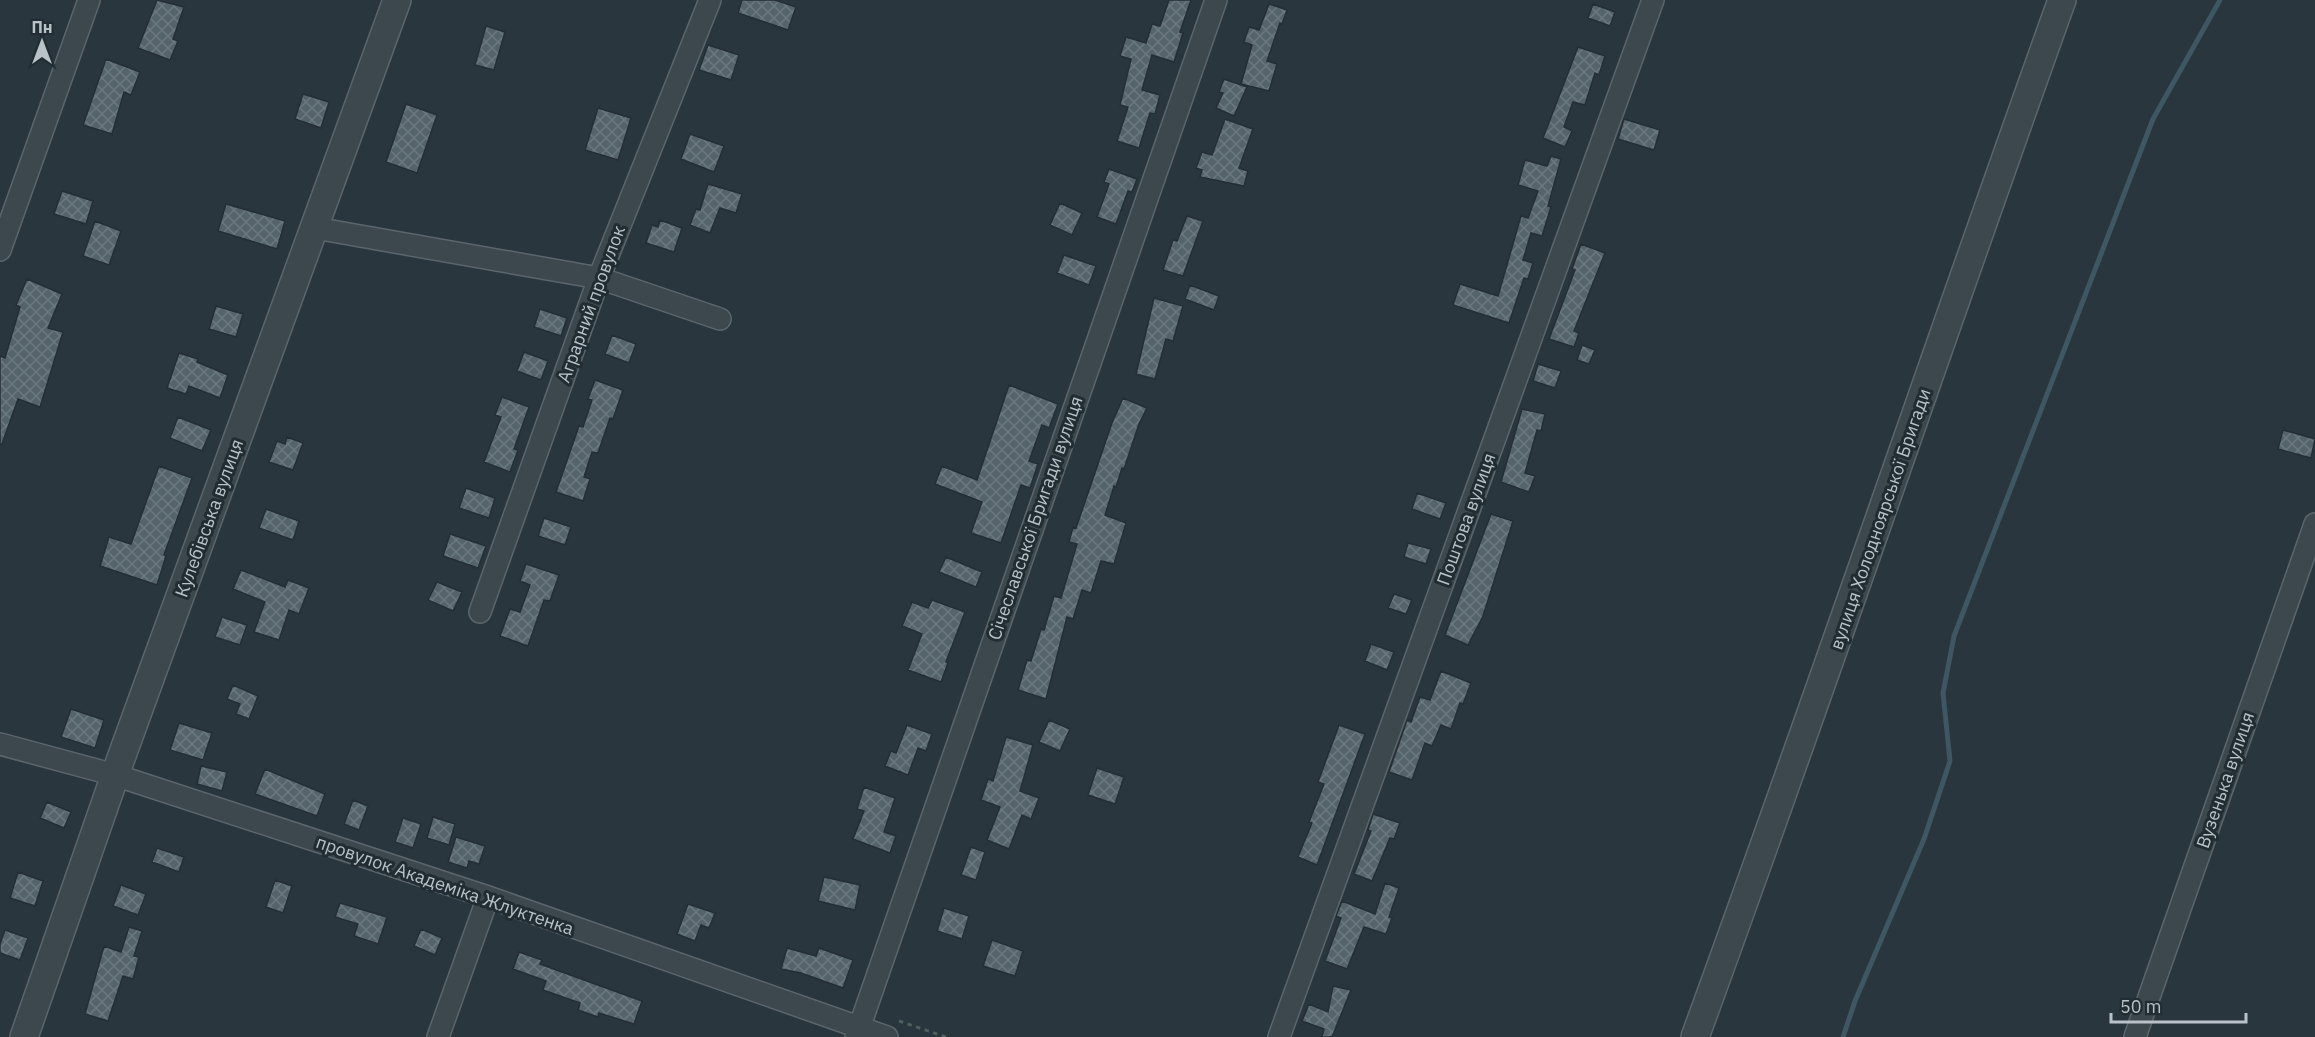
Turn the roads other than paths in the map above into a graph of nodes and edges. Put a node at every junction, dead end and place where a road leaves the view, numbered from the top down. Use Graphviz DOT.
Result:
graph roads {
  1 [pos="88,0"];
  2 [pos="397,0"];
  3 [pos="710,0"];
  4 [pos="1215,0"];
  5 [pos="1653,0"];
  6 [pos="2062,0"];
  7 [pos="315,228"];
  8 [pos="0,250"];
  9 [pos="599,278"];
  10 [pos="720,320"];
  11 [pos="2315,524"];
  12 [pos="480,612"];
  13 [pos="0,744"];
  14 [pos="115,776"];
  15 [pos="488,897"];
  16 [pos="858,1032"];
  17 [pos="24,1037"];
  18 [pos="438,1037"];
  19 [pos="887,1037"];
  20 [pos="1279,1037"];
  21 [pos="1695,1037"];
  22 [pos="2134,1037"];
  1 -- 8 [label="street"];
  2 -- 7 [label="street, Кулебівська вулиця"];
  3 -- 9 [label="street, Аграрний провулок"];
  4 -- 16 [label="street, Січеславської Бригади вулиця"];
  5 -- 20 [label="street, Поштова вулиця"];
  6 -- 21 [label="street, вулиця Холодноярської Бригади"];
  7 -- 9 [label="street"];
  7 -- 14 [label="street, Кулебівська вулиця"];
  9 -- 10 [label="street"];
  9 -- 12 [label="street, Аграрний провулок"];
  11 -- 22 [label="street, Вузенька вулиця"];
  13 -- 14 [label="street, провулок Академіка Жлуктенка"];
  14 -- 15 [label="street, провулок Академіка Жлуктенка"];
  14 -- 17 [label="street, Кулебівська вулиця"];
  15 -- 16 [label="street, провулок Академіка Жлуктенка"];
  15 -- 18 [label="street"];
  16 -- 19 [label="street, провулок Академіка Жлуктенка"];
}
